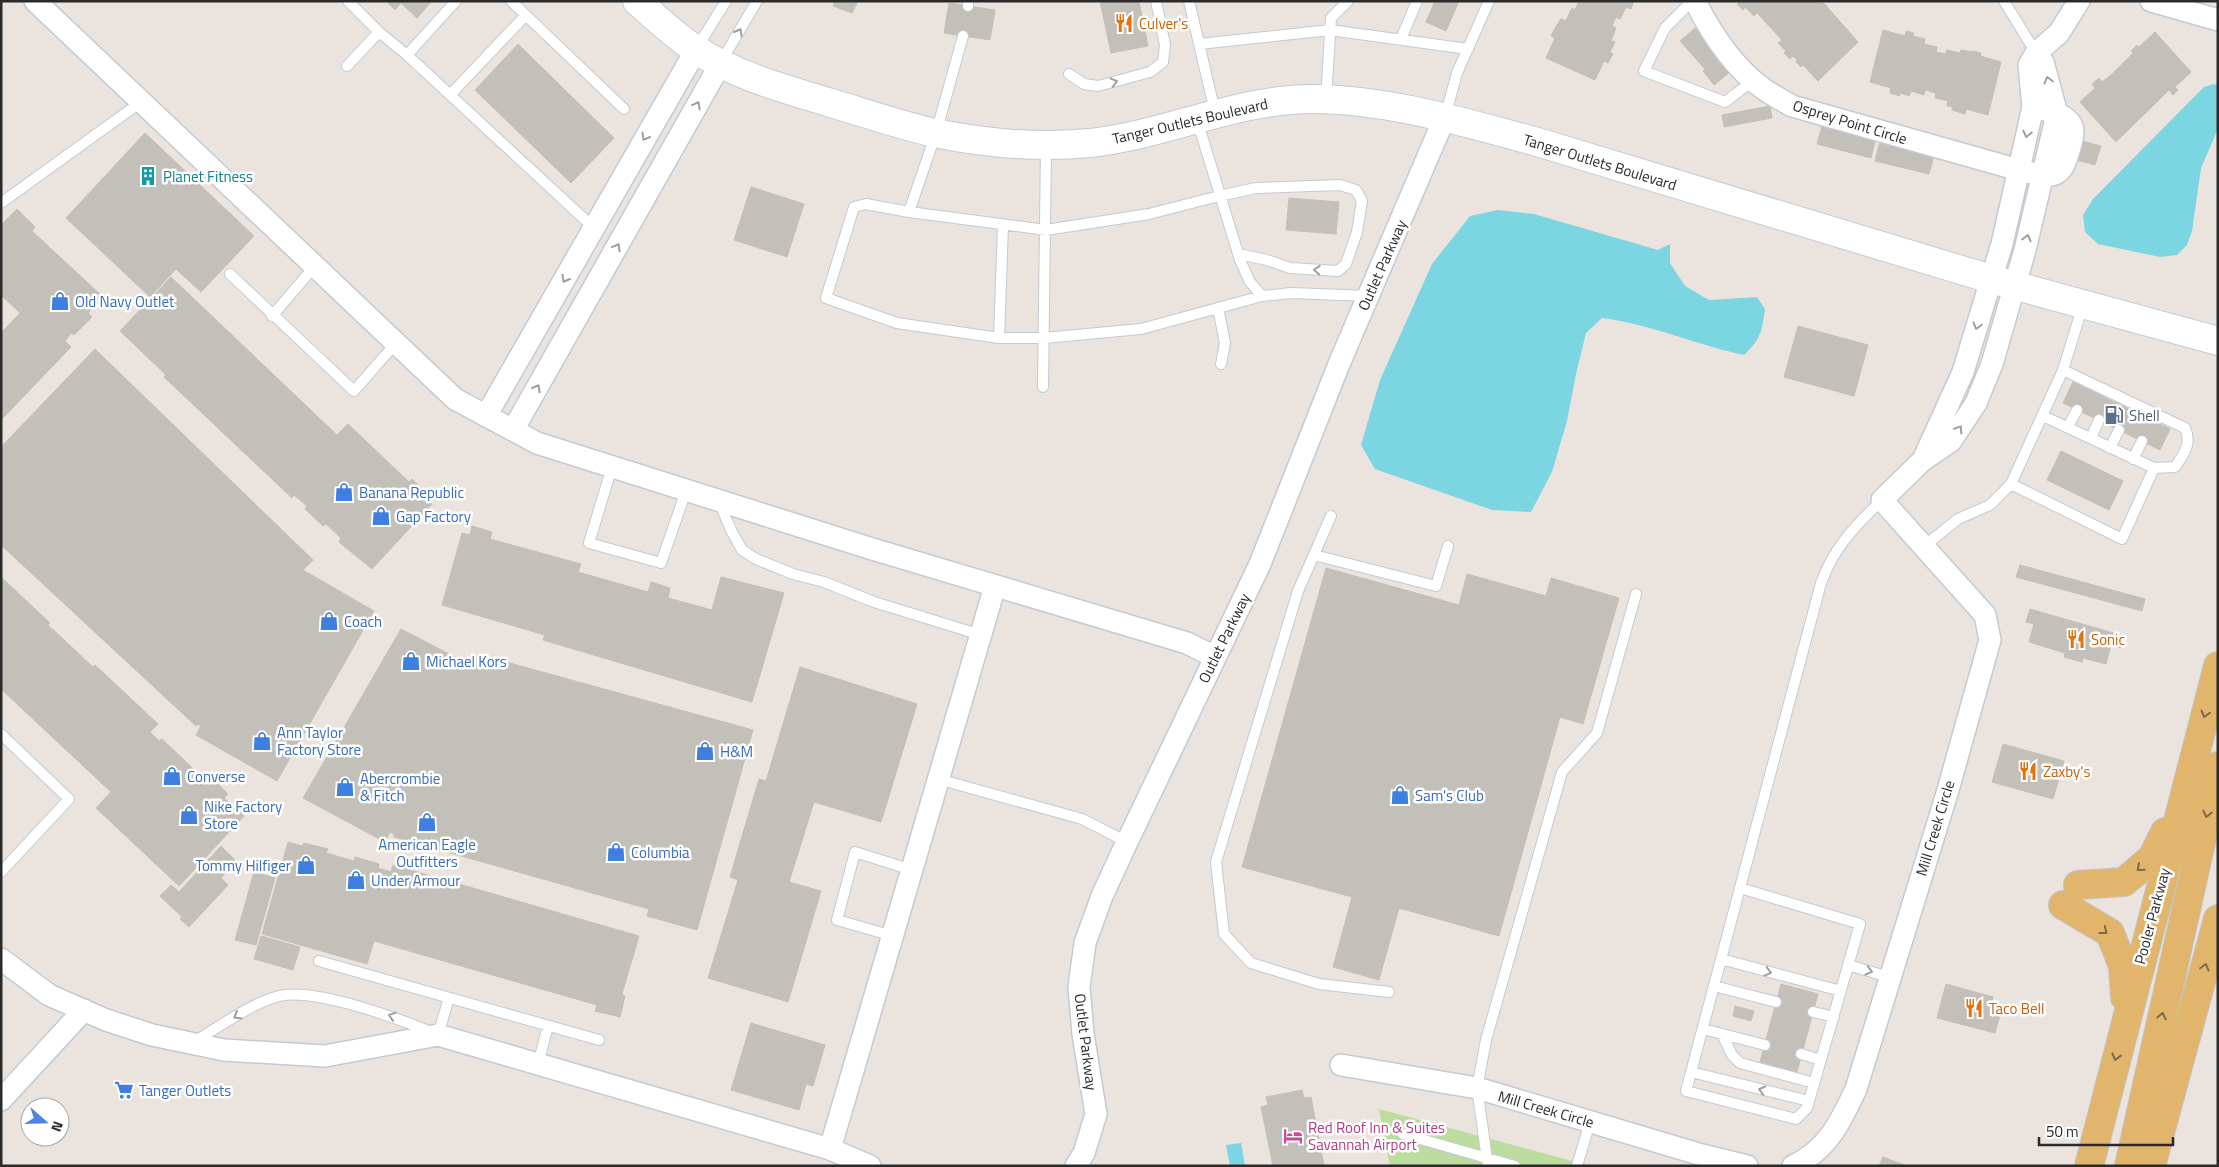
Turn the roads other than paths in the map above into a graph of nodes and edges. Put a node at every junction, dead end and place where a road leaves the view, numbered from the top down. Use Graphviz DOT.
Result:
graph roads {
  1 [pos="35,1"];
  2 [pos="348,1"];
  3 [pos="456,1"];
  4 [pos="511,1"];
  5 [pos="637,1"];
  6 [pos="726,1"];
  7 [pos="757,1"];
  8 [pos="1156,1"];
  9 [pos="1189,1"];
  10 [pos="1348,1"];
  11 [pos="1417,1"];
  12 [pos="1489,1"];
  13 [pos="1694,1"];
  14 [pos="2004,1"];
  15 [pos="2079,1"];
  16 [pos="2151,1"];
  17 [pos="526,15"];
  18 [pos="2218,20"];
  19 [pos="1330,30"];
  20 [pos="380,32"];
  21 [pos="963,36"];
  22 [pos="1401,39"];
  23 [pos="1199,44"];
  24 [pos="1468,49"];
  25 [pos="696,50"];
  26 [pos="2036,53"];
  27 [pos="407,55"];
  28 [pos="721,63"];
  29 [pos="347,66"];
  30 [pos="1069,74"];
  31 [pos="1754,80"];
  32 [pos="450,95"];
  33 [pos="1326,100"];
  34 [pos="142,102"];
  35 [pos="2033,106"];
  36 [pos="624,110"];
  37 [pos="2056,114"];
  38 [pos="1206,117"];
  39 [pos="1444,119"];
  40 [pos="936,133"];
  41 [pos="1046,144"];
  42 [pos="2019,170"];
  43 [pos="2041,175"];
  44 [pos="1219,196"];
  45 [pos="1,204"];
  46 [pos="909,212"];
  47 [pos="1003,225"];
  48 [pos="594,228"];
  49 [pos="1046,230"];
  50 [pos="1239,254"];
  51 [pos="314,267"];
  52 [pos="230,274"];
  53 [pos="2002,282"];
  54 [pos="1262,296"];
  55 [pos="1368,296"];
  56 [pos="2083,304"];
  57 [pos="1218,308"];
  58 [pos="272,316"];
  59 [pos="998,338"];
  60 [pos="1044,338"];
  61 [pos="2218,341"];
  62 [pos="396,343"];
  63 [pos="1221,364"];
  64 [pos="2063,370"];
  65 [pos="1043,387"];
  66 [pos="2077,410"];
  67 [pos="486,416"];
  68 [pos="2043,416"];
  69 [pos="2099,420"];
  70 [pos="2068,427"];
  71 [pos="513,430"];
  72 [pos="2119,430"];
  73 [pos="2091,438"];
  74 [pos="2142,441"];
  75 [pos="2110,448"];
  76 [pos="2133,459"];
  77 [pos="612,467"];
  78 [pos="2154,468"];
  79 [pos="2011,484"];
  80 [pos="686,490"];
  81 [pos="1882,500"];
  82 [pos="719,501"];
  83 [pos="1331,516"];
  84 [pos="1448,546"];
  85 [pos="1923,547"];
  86 [pos="1314,555"];
  87 [pos="995,586"];
  88 [pos="1636,594"];
  89 [pos="981,635"];
  90 [pos="1215,657"];
  91 [pos="2218,666"];
  92 [pos="1,734"];
  93 [pos="2218,766"];
  94 [pos="938,779"];
  95 [pos="2183,798"];
  96 [pos="1127,842"];
  97 [pos="912,870"];
  98 [pos="1,872"];
  99 [pos="1740,888"];
  100 [pos="2218,919"];
  101 [pos="893,936"];
  102 [pos="1,959"];
  103 [pos="1721,959"];
  104 [pos="319,961"];
  105 [pos="1848,965"];
  106 [pos="1889,977"];
  107 [pos="1714,986"];
  108 [pos="1389,992"];
  109 [pos="1841,992"];
  110 [pos="2218,992"];
  111 [pos="449,998"];
  112 [pos="1776,1002"];
  113 [pos="84,1010"];
  114 [pos="1813,1012"];
  115 [pos="1834,1017"];
  116 [pos="2125,1022"];
  117 [pos="548,1026"];
  118 [pos="1703,1028"];
  119 [pos="1722,1034"];
  120 [pos="438,1035"];
  121 [pos="599,1040"];
  122 [pos="192,1043"];
  123 [pos="1765,1045"];
  124 [pos="1802,1054"];
  125 [pos="1821,1060"];
  126 [pos="538,1064"];
  127 [pos="1341,1065"];
  128 [pos="1691,1072"];
  129 [pos="2174,1082"];
  130 [pos="1814,1083"];
  131 [pos="1476,1088"];
  132 [pos="1,1100"];
  133 [pos="1809,1102"];
  134 [pos="1590,1122"];
  135 [pos="1403,1134"];
  136 [pos="830,1149"];
  137 [pos="1488,1162"];
  138 [pos="1735,1164"];
  139 [pos="870,1166"];
  140 [pos="1076,1166"];
  141 [pos="1515,1166"];
  142 [pos="1577,1166"];
  143 [pos="1793,1166"];
  144 [pos="2089,1166"];
  145 [pos="2129,1166"];
  146 [pos="2151,1166"];
  1 -- 34 [label="street"];
  2 -- 20 [label="lane"];
  3 -- 27 [label="lane"];
  4 -- 17 [label="lane"];
  5 -- 25 [label="street, Tanger Outlets Boulevard"];
  6 -- 25 [label="lane"];
  28 -- 7 [label="lane, one-way"];
  30 -- 8 [label="lane, one-way"];
  9 -- 23 [label="lane"];
  10 -- 19 [label="lane"];
  11 -- 22 [label="lane"];
  12 -- 24 [label="lane"];
  13 -- 31 [label="street, Osprey Point Circle"];
  13 -- 31 [label="lane"];
  14 -- 26 [label="lane"];
  15 -- 26 [label="street"];
  16 -- 18 [label="street"];
  17 -- 32 [label="lane"];
  17 -- 36 [label="lane"];
  19 -- 22 [label="lane"];
  19 -- 23 [label="lane"];
  19 -- 33 [label="lane"];
  20 -- 27 [label="lane"];
  20 -- 29 [label="lane"];
  21 -- 40 [label="lane"];
  22 -- 24 [label="lane"];
  23 -- 38 [label="lane"];
  24 -- 39 [label="lane"];
  25 -- 28 [label="street, Tanger Outlets Boulevard"];
  25 -- 48 [label="street, one-way"];
  26 -- 35 [label="street"];
  37 -- 26 [label="street, one-way"];
  27 -- 32 [label="lane"];
  28 -- 40 [label="street, Tanger Outlets Boulevard"];
  71 -- 28 [label="street, one-way"];
  31 -- 42 [label="street, Osprey Point Circle"];
  32 -- 48 [label="lane"];
  33 -- 38 [label="street, Tanger Outlets Boulevard"];
  33 -- 39 [label="street, Tanger Outlets Boulevard"];
  34 -- 45 [label="lane"];
  34 -- 51 [label="street"];
  35 -- 37 [label="street"];
  35 -- 42 [label="street, one-way"];
  37 -- 43 [label="street"];
  38 -- 41 [label="street, Tanger Outlets Boulevard"];
  38 -- 44 [label="lane"];
  39 -- 53 [label="street, Tanger Outlets Boulevard"];
  39 -- 55 [label="street, Outlet Parkway"];
  40 -- 41 [label="street, Tanger Outlets Boulevard"];
  40 -- 46 [label="lane"];
  41 -- 49 [label="lane"];
  42 -- 43 [label="street, Osprey Point Circle"];
  42 -- 53 [label="street"];
  53 -- 43 [label="street, one-way"];
  44 -- 49 [label="lane"];
  44 -- 50 [label="lane"];
  44 -- 50 [label="lane, one-way"];
  46 -- 47 [label="lane"];
  46 -- 59 [label="lane"];
  47 -- 49 [label="lane"];
  47 -- 59 [label="lane"];
  48 -- 67 [label="street, one-way"];
  49 -- 60 [label="lane"];
  50 -- 54 [label="lane"];
  51 -- 58 [label="lane"];
  51 -- 62 [label="street"];
  52 -- 58 [label="lane"];
  53 -- 56 [label="street, Tanger Outlets Boulevard"];
  53 -- 81 [label="street"];
  54 -- 55 [label="lane"];
  54 -- 57 [label="lane"];
  55 -- 90 [label="street, Outlet Parkway"];
  56 -- 61 [label="street"];
  56 -- 64 [label="lane"];
  57 -- 60 [label="lane"];
  57 -- 63 [label="lane"];
  58 -- 62 [label="lane"];
  59 -- 60 [label="lane"];
  60 -- 65 [label="lane"];
  62 -- 67 [label="street"];
  64 -- 68 [label="lane"];
  64 -- 78 [label="lane"];
  66 -- 70 [label="lane"];
  67 -- 71 [label="street"];
  68 -- 70 [label="lane"];
  68 -- 79 [label="lane"];
  69 -- 73 [label="lane"];
  70 -- 73 [label="lane"];
  71 -- 77 [label="street"];
  72 -- 75 [label="lane"];
  73 -- 75 [label="lane"];
  74 -- 76 [label="lane"];
  75 -- 76 [label="lane"];
  76 -- 78 [label="lane"];
  77 -- 80 [label="street"];
  77 -- 80 [label="lane"];
  78 -- 79 [label="lane"];
  79 -- 85 [label="lane"];
  80 -- 82 [label="street"];
  81 -- 85 [label="street, Mill Creek Circle"];
  81 -- 99 [label="lane"];
  82 -- 87 [label="street"];
  82 -- 89 [label="lane"];
  83 -- 86 [label="lane"];
  84 -- 86 [label="lane"];
  85 -- 106 [label="street, Mill Creek Circle"];
  86 -- 108 [label="lane"];
  87 -- 89 [label="street"];
  87 -- 90 [label="street"];
  88 -- 131 [label="lane"];
  89 -- 94 [label="street"];
  90 -- 96 [label="street, Outlet Parkway"];
  91 -- 95 [label="main road, Pooler Parkway, one-way"];
  92 -- 98 [label="lane"];
  93 -- 145 [label="main road"];
  94 -- 96 [label="lane"];
  94 -- 97 [label="street"];
  95 -- 116 [label="main road, Pooler Parkway"];
  95 -- 116 [label="main road, one-way"];
  96 -- 140 [label="street, Outlet Parkway"];
  97 -- 101 [label="street"];
  97 -- 101 [label="lane"];
  99 -- 103 [label="lane"];
  99 -- 105 [label="lane"];
  129 -- 100 [label="main road, one-way"];
  101 -- 136 [label="street"];
  102 -- 113 [label="street"];
  103 -- 107 [label="lane"];
  103 -- 109 [label="lane, one-way"];
  104 -- 111 [label="lane"];
  105 -- 106 [label="lane, one-way"];
  105 -- 109 [label="lane"];
  106 -- 143 [label="street, Mill Creek Circle"];
  107 -- 112 [label="lane"];
  107 -- 118 [label="lane"];
  109 -- 115 [label="lane"];
  110 -- 129 [label="main road"];
  111 -- 117 [label="lane"];
  111 -- 120 [label="lane"];
  113 -- 122 [label="street"];
  113 -- 132 [label="street"];
  114 -- 115 [label="lane"];
  115 -- 125 [label="lane"];
  116 -- 144 [label="main road, Pooler Parkway, one-way"];
  117 -- 121 [label="lane"];
  117 -- 126 [label="lane"];
  118 -- 119 [label="lane"];
  118 -- 128 [label="lane"];
  119 -- 123 [label="lane"];
  119 -- 130 [label="lane"];
  120 -- 122 [label="street"];
  120 -- 122 [label="lane, one-way"];
  120 -- 126 [label="street"];
  124 -- 125 [label="lane"];
  125 -- 130 [label="lane"];
  126 -- 136 [label="street"];
  127 -- 131 [label="street, Mill Creek Circle"];
  133 -- 128 [label="lane, one-way"];
  128 -- 133 [label="lane"];
  129 -- 146 [label="main road"];
  130 -- 133 [label="lane"];
  131 -- 134 [label="street, Mill Creek Circle"];
  131 -- 137 [label="lane"];
  134 -- 138 [label="street, Mill Creek Circle"];
  134 -- 142 [label="lane"];
  135 -- 137 [label="lane"];
  136 -- 139 [label="street"];
  137 -- 141 [label="lane"];
}
